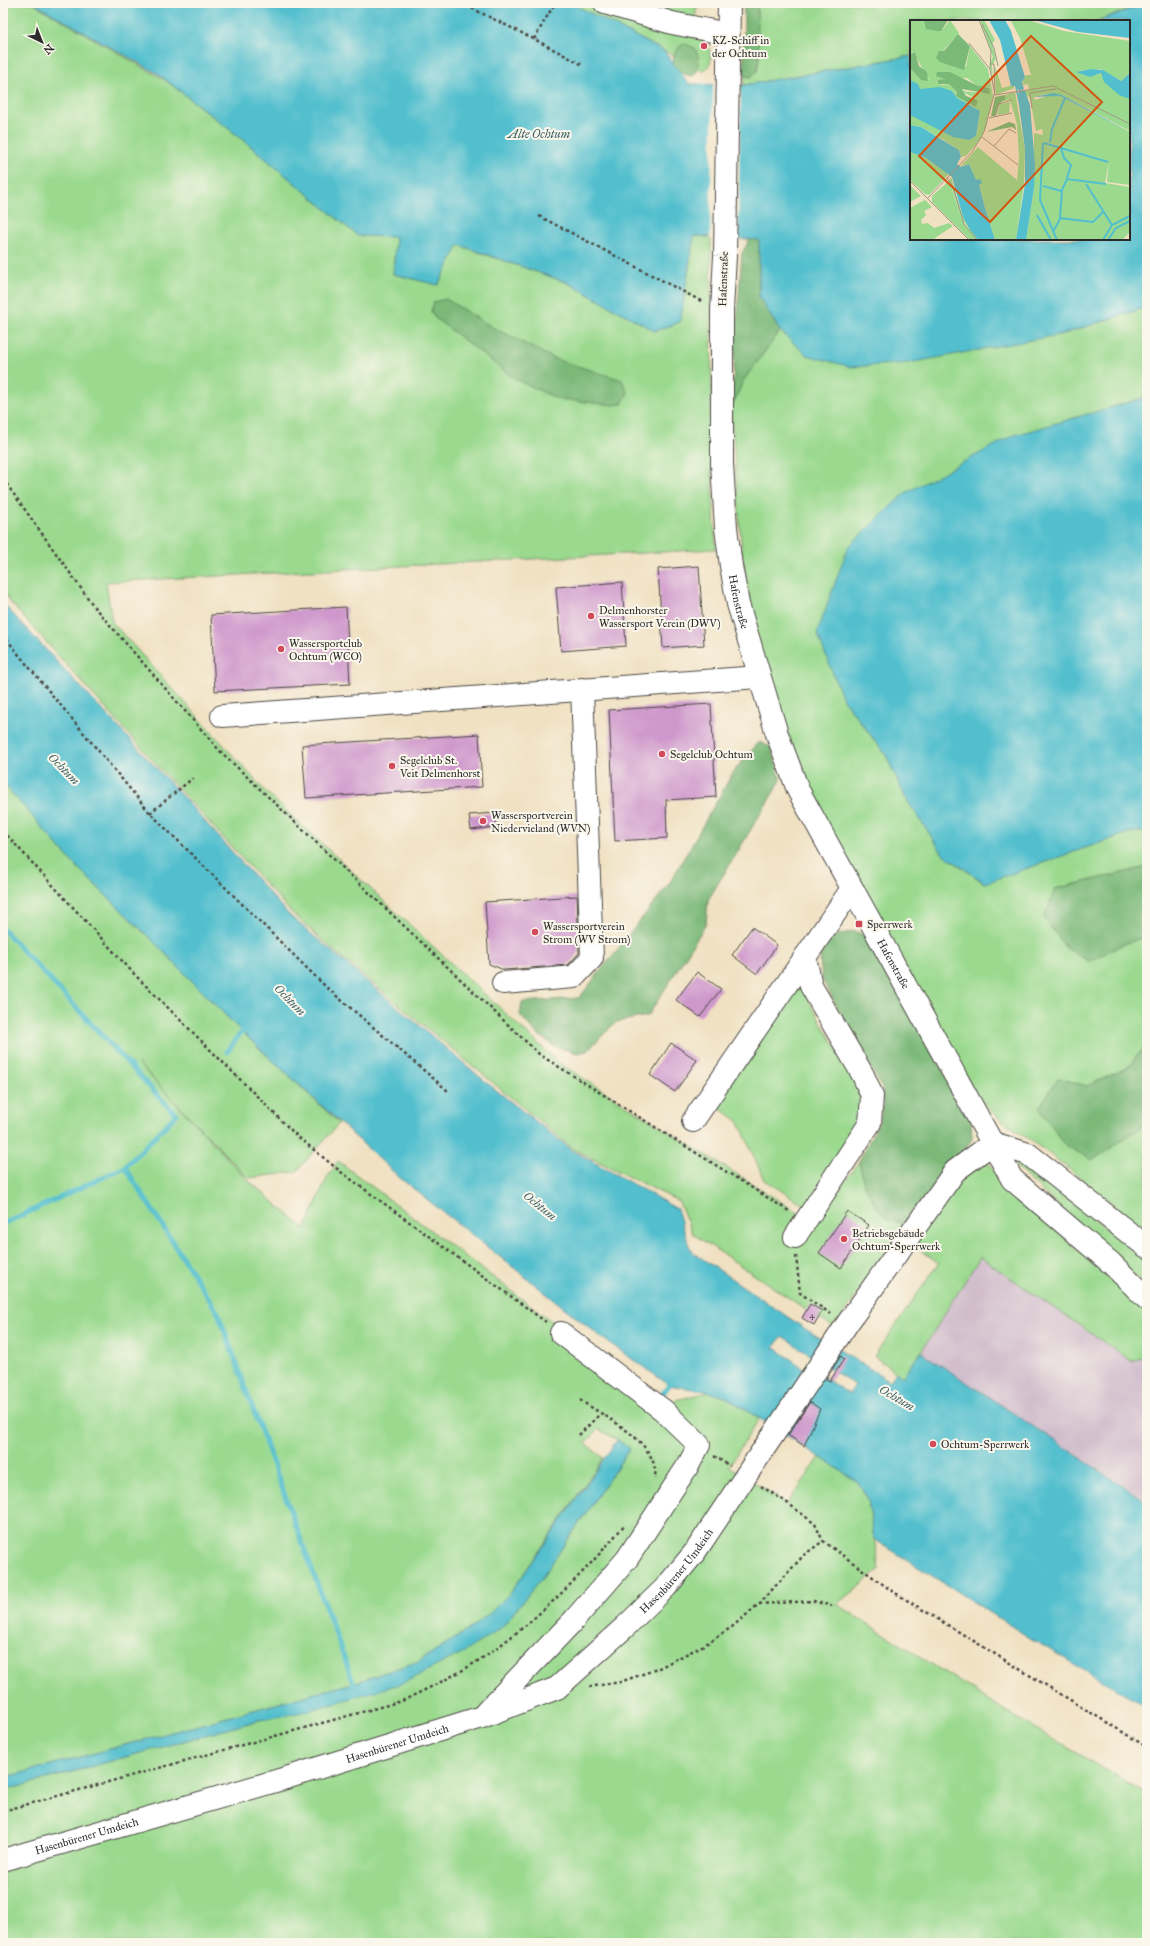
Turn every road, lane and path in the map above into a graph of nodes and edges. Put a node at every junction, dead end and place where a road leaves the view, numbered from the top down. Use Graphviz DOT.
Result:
graph roads {
  1 [pos="461,3"];
  2 [pos="555,3"];
  3 [pos="605,3"];
  4 [pos="729,3"];
  5 [pos="728,34"];
  6 [pos="534,39"];
  7 [pos="583,65"];
  8 [pos="539,216"];
  9 [pos="689,296"];
  10 [pos="3,479"];
  11 [pos="3,634"];
  12 [pos="759,678"];
  13 [pos="582,689"];
  14 [pos="222,716"];
  15 [pos="193,778"];
  16 [pos="150,813"];
  17 [pos="3,831"];
  18 [pos="851,890"];
  19 [pos="805,957"];
  20 [pos="503,983"];
  21 [pos="448,1091"];
  22 [pos="693,1121"];
  23 [pos="993,1143"];
  24 [pos="795,1237"];
  25 [pos="1147,1247"];
  26 [pos="1147,1299"];
  27 [pos="847,1324"];
  28 [pos="560,1333"];
  29 [pos="580,1400"];
  30 [pos="600,1414"];
  31 [pos="579,1435"];
  32 [pos="699,1445"];
  33 [pos="745,1476"];
  34 [pos="654,1484"];
  35 [pos="626,1522"];
  36 [pos="823,1541"];
  37 [pos="759,1604"];
  38 [pos="832,1606"];
  39 [pos="556,1688"];
  40 [pos="482,1717"];
  41 [pos="1147,1747"];
  42 [pos="3,1811"];
  43 [pos="3,1860"];
  1 -- 6 [label="path"];
  2 -- 6 [label="path"];
  3 -- 5 [label="street"];
  4 -- 5 [label="street, Hafenstraße"];
  5 -- 12 [label="street, Hafenstraße"];
  6 -- 7 [label="path"];
  8 -- 9 [label="path"];
  10 -- 24 [label="path"];
  11 -- 16 [label="path"];
  12 -- 13 [label="street"];
  12 -- 18 [label="street, Hafenstraße"];
  13 -- 14 [label="street"];
  13 -- 20 [label="street"];
  15 -- 16 [label="path"];
  16 -- 21 [label="path"];
  17 -- 28 [label="path"];
  18 -- 19 [label="street"];
  18 -- 23 [label="street, Hafenstraße"];
  19 -- 22 [label="street"];
  19 -- 24 [label="street"];
  23 -- 25 [label="street"];
  23 -- 26 [label="street, Hafenstraße"];
  23 -- 27 [label="street, Hasenbürener Umdeich"];
  24 -- 27 [label="path"];
  27 -- 33 [label="street, Hasenbürener Umdeich"];
  28 -- 32 [label="street"];
  29 -- 30 [label="path"];
  30 -- 31 [label="path"];
  30 -- 34 [label="path"];
  32 -- 33 [label="path"];
  32 -- 40 [label="street"];
  33 -- 36 [label="path"];
  33 -- 39 [label="street, Hasenbürener Umdeich"];
  35 -- 42 [label="path"];
  36 -- 37 [label="path"];
  36 -- 41 [label="path"];
  37 -- 38 [label="path"];
  37 -- 39 [label="path"];
  39 -- 40 [label="street, Hasenbürener Umdeich"];
  40 -- 43 [label="street, Hasenbürener Umdeich"];
}
